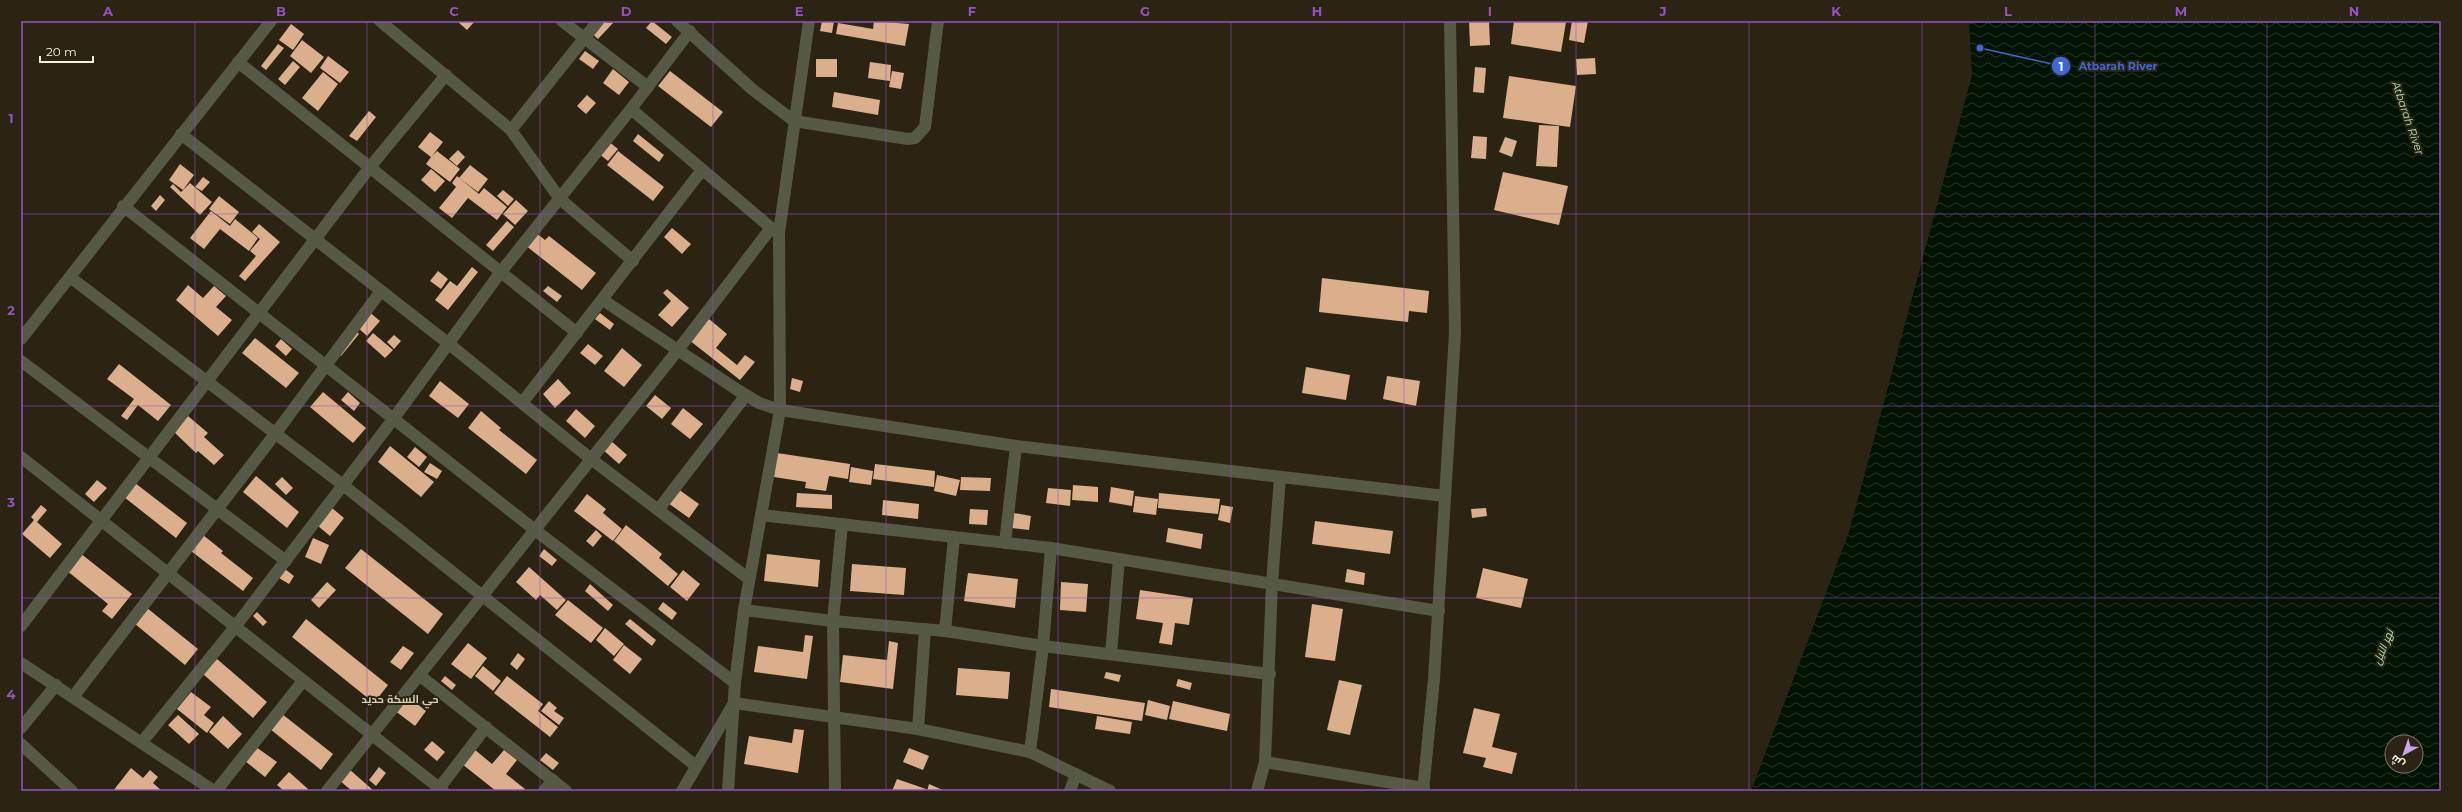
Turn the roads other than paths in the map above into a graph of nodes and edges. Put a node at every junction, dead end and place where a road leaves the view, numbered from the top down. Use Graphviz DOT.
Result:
graph roads {
  1 [pos="270,21"];
  2 [pos="380,21"];
  3 [pos="562,21"];
  4 [pos="598,21"];
  5 [pos="677,21"];
  6 [pos="809,21"];
  7 [pos="938,21"];
  8 [pos="1450,21"];
  9 [pos="690,31"];
  10 [pos="585,39"];
  11 [pos="238,62"];
  12 [pos="446,75"];
  13 [pos="648,87"];
  14 [pos="631,109"];
  15 [pos="794,121"];
  16 [pos="511,130"];
  17 [pos="181,134"];
  18 [pos="370,167"];
  19 [pos="702,170"];
  20 [pos="560,199"];
  21 [pos="123,206"];
  22 [pos="775,231"];
  23 [pos="316,240"];
  24 [pos="633,261"];
  25 [pos="500,273"];
  26 [pos="70,277"];
  27 [pos="381,291"];
  28 [pos="603,300"];
  29 [pos="259,312"];
  30 [pos="577,333"];
  31 [pos="21,339"];
  32 [pos="449,344"];
  33 [pos="678,350"];
  34 [pos="21,361"];
  35 [pos="326,365"];
  36 [pos="208,382"];
  37 [pos="746,395"];
  38 [pos="522,403"];
  39 [pos="780,410"];
  40 [pos="394,418"];
  41 [pos="275,434"];
  42 [pos="1016,446"];
  43 [pos="21,457"];
  44 [pos="149,459"];
  45 [pos="591,459"];
  46 [pos="1280,477"];
  47 [pos="343,485"];
  48 [pos="1445,496"];
  49 [pos="217,509"];
  50 [pos="658,510"];
  51 [pos="761,515"];
  52 [pos="101,521"];
  53 [pos="842,524"];
  54 [pos="535,530"];
  55 [pos="954,537"];
  56 [pos="1005,543"];
  57 [pos="1051,548"];
  58 [pos="1119,558"];
  59 [pos="286,561"];
  60 [pos="166,573"];
  61 [pos="749,579"];
  62 [pos="1272,582"];
  63 [pos="483,596"];
  64 [pos="744,610"];
  65 [pos="1439,611"];
  66 [pos="833,621"];
  67 [pos="21,626"];
  68 [pos="234,627"];
  69 [pos="925,629"];
  70 [pos="945,631"];
  71 [pos="1043,646"];
  72 [pos="1111,654"];
  73 [pos="21,663"];
  74 [pos="1270,674"];
  75 [pos="419,675"];
  76 [pos="303,681"];
  77 [pos="735,682"];
  78 [pos="56,685"];
  79 [pos="73,697"];
  80 [pos="734,703"];
  81 [pos="835,719"];
  82 [pos="486,727"];
  83 [pos="21,728"];
  84 [pos="918,729"];
  85 [pos="373,734"];
  86 [pos="142,742"];
  87 [pos="21,744"];
  88 [pos="1030,752"];
  89 [pos="1265,762"];
  90 [pos="696,766"];
  91 [pos="1076,774"];
  92 [pos="553,780"];
  93 [pos="1424,789"];
  94 [pos="440,790"];
  95 [pos="72,791"];
  96 [pos="215,791"];
  97 [pos="327,791"];
  98 [pos="544,791"];
  99 [pos="566,791"];
  100 [pos="682,791"];
  101 [pos="728,791"];
  102 [pos="835,791"];
  103 [pos="1070,791"];
  104 [pos="1110,791"];
  105 [pos="1257,791"];
  1 -- 11 [label="street"];
  2 -- 12 [label="street"];
  3 -- 10 [label="street"];
  4 -- 10 [label="street"];
  5 -- 9 [label="street"];
  6 -- 15 [label="street"];
  7 -- 15 [label="street"];
  8 -- 48 [label="street"];
  9 -- 13 [label="street"];
  9 -- 15 [label="street"];
  10 -- 13 [label="street"];
  10 -- 16 [label="street"];
  11 -- 17 [label="street"];
  11 -- 18 [label="street"];
  12 -- 16 [label="street"];
  12 -- 18 [label="street"];
  13 -- 14 [label="street"];
  14 -- 19 [label="street"];
  14 -- 20 [label="street"];
  15 -- 22 [label="street"];
  16 -- 20 [label="street"];
  17 -- 21 [label="street"];
  17 -- 23 [label="street"];
  18 -- 23 [label="street"];
  18 -- 25 [label="street"];
  19 -- 22 [label="street"];
  19 -- 24 [label="street"];
  20 -- 24 [label="street"];
  20 -- 25 [label="street"];
  21 -- 26 [label="street"];
  21 -- 29 [label="street"];
  22 -- 33 [label="street"];
  22 -- 39 [label="street"];
  23 -- 27 [label="street"];
  23 -- 29 [label="street"];
  24 -- 28 [label="street"];
  25 -- 30 [label="street"];
  25 -- 32 [label="street"];
  26 -- 31 [label="street"];
  26 -- 36 [label="street"];
  27 -- 32 [label="street"];
  27 -- 35 [label="street"];
  28 -- 30 [label="street"];
  28 -- 33 [label="street"];
  29 -- 35 [label="street"];
  29 -- 36 [label="street"];
  30 -- 38 [label="street"];
  32 -- 38 [label="street"];
  32 -- 40 [label="street"];
  33 -- 37 [label="street"];
  33 -- 45 [label="street"];
  34 -- 44 [label="street"];
  35 -- 40 [label="street"];
  35 -- 41 [label="street"];
  36 -- 41 [label="street"];
  36 -- 44 [label="street"];
  37 -- 39 [label="street"];
  37 -- 50 [label="street"];
  38 -- 45 [label="street"];
  39 -- 42 [label="street"];
  39 -- 51 [label="street"];
  40 -- 47 [label="street"];
  40 -- 54 [label="street"];
  41 -- 47 [label="street"];
  41 -- 49 [label="street"];
  42 -- 46 [label="street"];
  42 -- 56 [label="street"];
  43 -- 52 [label="street"];
  44 -- 49 [label="street"];
  44 -- 52 [label="street"];
  45 -- 50 [label="street"];
  45 -- 54 [label="street"];
  46 -- 48 [label="street"];
  46 -- 62 [label="street"];
  47 -- 59 [label="street"];
  47 -- 63 [label="street"];
  48 -- 65 [label="street"];
  49 -- 59 [label="street"];
  49 -- 60 [label="street"];
  50 -- 61 [label="street"];
  51 -- 53 [label="street"];
  51 -- 61 [label="street"];
  52 -- 60 [label="street"];
  52 -- 67 [label="street"];
  53 -- 55 [label="street"];
  53 -- 66 [label="street"];
  54 -- 63 [label="street"];
  54 -- 77 [label="street"];
  55 -- 56 [label="street"];
  55 -- 70 [label="street"];
  56 -- 57 [label="street"];
  57 -- 58 [label="street"];
  57 -- 71 [label="street"];
  58 -- 62 [label="street"];
  58 -- 72 [label="street"];
  59 -- 68 [label="street"];
  60 -- 68 [label="street"];
  60 -- 79 [label="street"];
  61 -- 64 [label="street"];
  62 -- 65 [label="street"];
  62 -- 74 [label="street"];
  63 -- 75 [label="street"];
  63 -- 90 [label="street"];
  64 -- 66 [label="street"];
  64 -- 77 [label="street"];
  65 -- 93 [label="street"];
  66 -- 69 [label="street"];
  66 -- 81 [label="street"];
  68 -- 76 [label="street"];
  68 -- 86 [label="street"];
  69 -- 70 [label="street"];
  69 -- 84 [label="street"];
  70 -- 71 [label="street"];
  71 -- 72 [label="street"];
  71 -- 88 [label="street"];
  72 -- 74 [label="street"];
  73 -- 78 [label="street"];
  74 -- 89 [label="street"];
  75 -- 82 [label="street"];
  75 -- 85 [label="street"];
  76 -- 85 [label="street"];
  76 -- 96 [label="street"];
  77 -- 80 [label="street"];
  78 -- 79 [label="street"];
  78 -- 83 [label="street"];
  79 -- 86 [label="street"];
  80 -- 81 [label="street"];
  80 -- 90 [label="street"];
  80 -- 101 [label="street"];
  81 -- 84 [label="street"];
  81 -- 102 [label="street"];
  82 -- 92 [label="street"];
  82 -- 94 [label="street"];
  84 -- 88 [label="street"];
  85 -- 94 [label="street"];
  85 -- 97 [label="street"];
  86 -- 96 [label="street"];
  87 -- 95 [label="street"];
  88 -- 91 [label="street"];
  89 -- 93 [label="street"];
  89 -- 105 [label="street"];
  90 -- 100 [label="street"];
  91 -- 103 [label="street"];
  91 -- 104 [label="street"];
  92 -- 98 [label="street"];
  92 -- 99 [label="street"];
}
